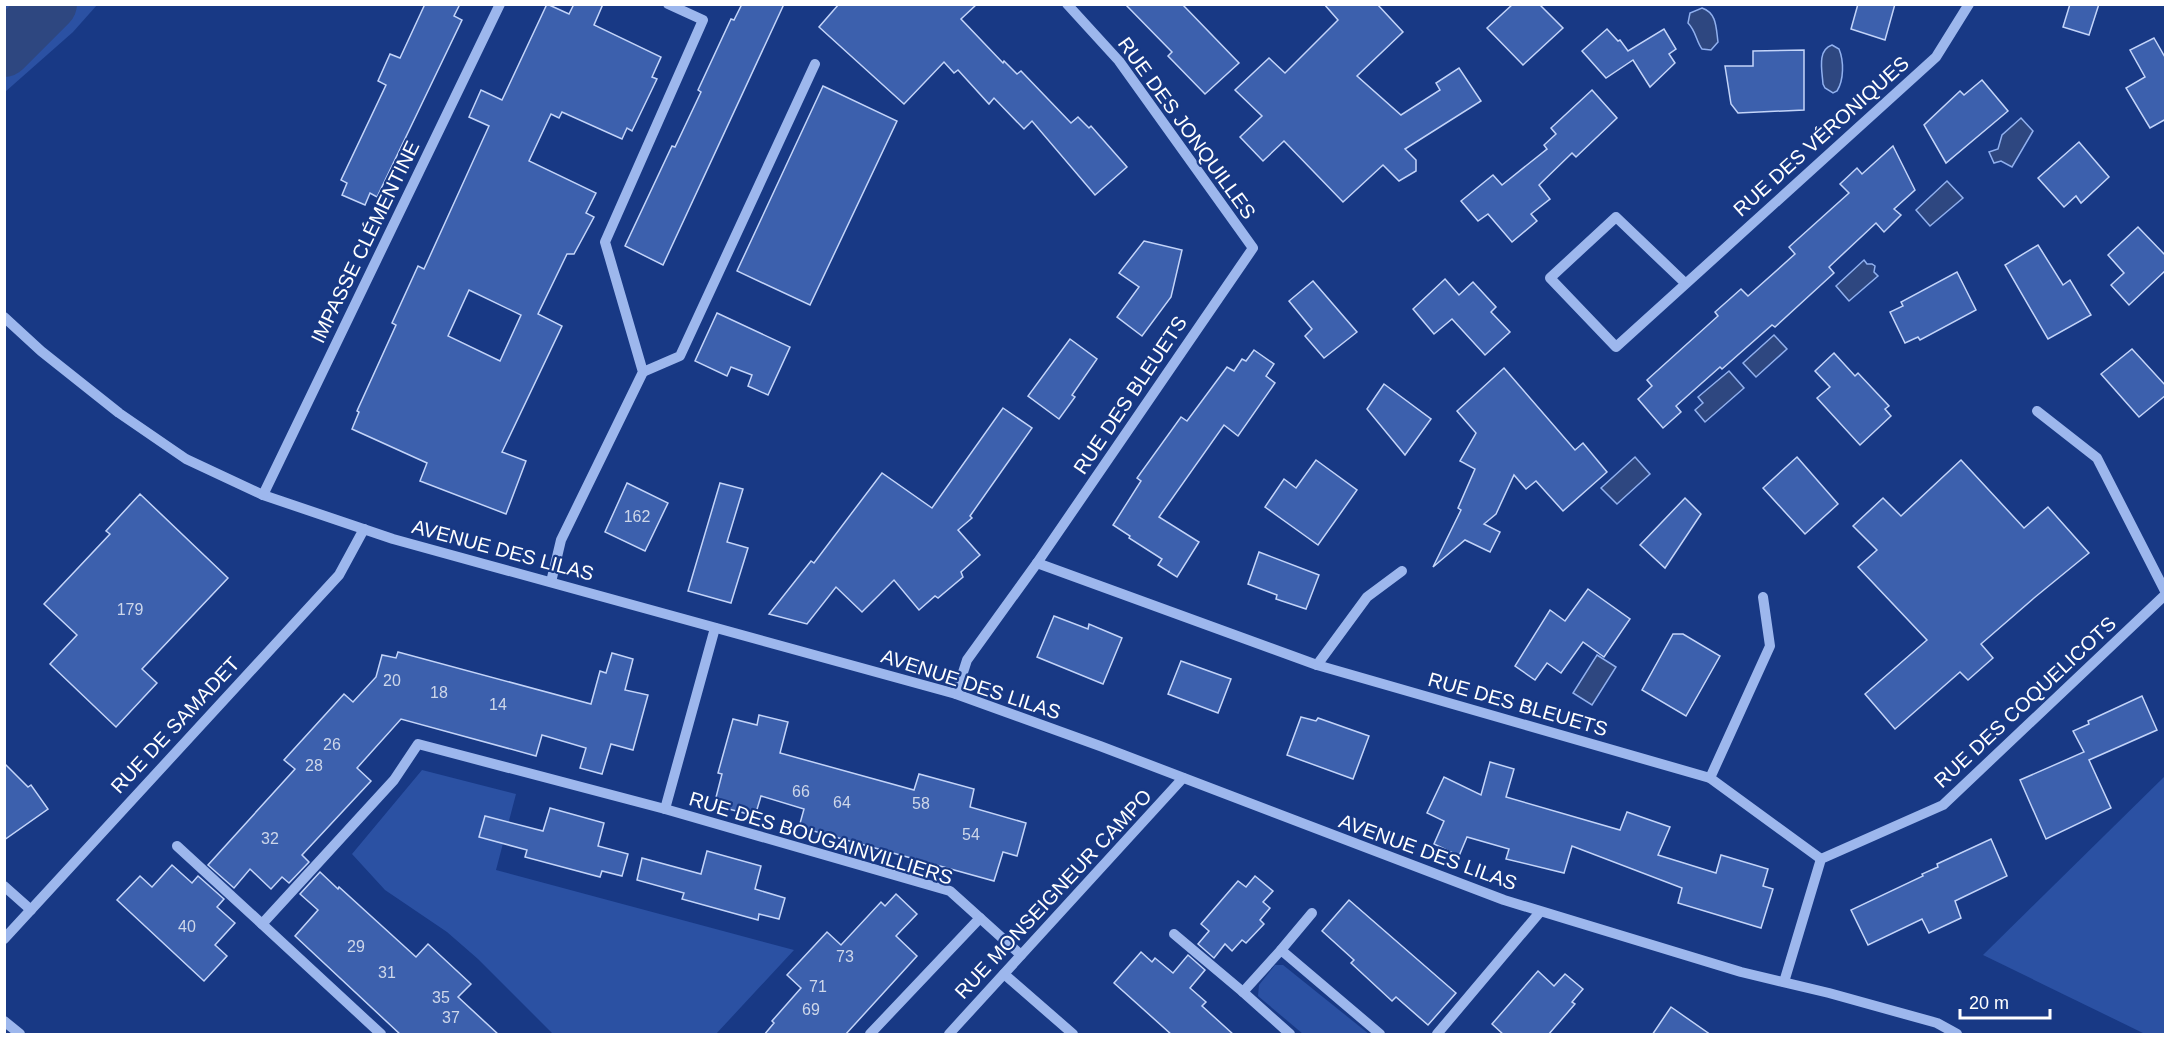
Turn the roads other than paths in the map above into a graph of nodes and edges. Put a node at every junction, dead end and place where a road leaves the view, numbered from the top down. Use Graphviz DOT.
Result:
graph roads {
  1 [pos="500,4"];
  2 [pos="668,4"];
  3 [pos="1066,4"];
  4 [pos="1968,4"];
  5 [pos="815,64"];
  6 [pos="1253,248"];
  7 [pos="1685,283"];
  8 [pos="4,317"];
  9 [pos="643,372"];
  10 [pos="2037,411"];
  11 [pos="263,495"];
  12 [pos="364,529"];
  13 [pos="1037,564"];
  14 [pos="1402,571"];
  15 [pos="551,582"];
  16 [pos="2166,594"];
  17 [pos="1763,597"];
  18 [pos="715,628"];
  19 [pos="1317,665"];
  20 [pos="956,694"];
  21 [pos="1183,778"];
  22 [pos="1710,778"];
  23 [pos="665,809"];
  24 [pos="177,846"];
  25 [pos="1821,859"];
  26 [pos="4,886"];
  27 [pos="31,910"];
  28 [pos="1540,912"];
  29 [pos="1312,913"];
  30 [pos="980,918"];
  31 [pos="262,924"];
  32 [pos="1174,934"];
  33 [pos="4,939"];
  34 [pos="1281,950"];
  35 [pos="1021,955"];
  36 [pos="1004,974"];
  37 [pos="1784,982"];
  38 [pos="1243,992"];
  39 [pos="4,1021"];
  40 [pos="20,1035"];
  41 [pos="381,1035"];
  42 [pos="870,1035"];
  43 [pos="948,1035"];
  44 [pos="1073,1035"];
  45 [pos="1290,1035"];
  46 [pos="1380,1035"];
  47 [pos="1437,1035"];
  48 [pos="1957,1035"];
  1 -- 11 [label="street, IMPASSE CLÉMENTINE"];
  2 -- 9 [label="street"];
  3 -- 6 [label="street, RUE DES JONQUILLES"];
  4 -- 7 [label="street, RUE DES VÉRONIQUES"];
  5 -- 9 [label="street"];
  6 -- 13 [label="street, RUE DES BLEUETS"];
  7 -- 7 [label="street, RUE DES VÉRONIQUES"];
  8 -- 11 [label="street, AVENUE DES LILAS"];
  9 -- 15 [label="street"];
  10 -- 16 [label="street, RUE DES COQUELICOTS"];
  11 -- 12 [label="street, AVENUE DES LILAS"];
  12 -- 15 [label="street, AVENUE DES LILAS"];
  12 -- 27 [label="street, RUE DE SAMADET"];
  13 -- 19 [label="street, RUE DES BLEUETS"];
  13 -- 20 [label="street, RUE DES BLEUETS"];
  14 -- 19 [label="street"];
  15 -- 18 [label="street, AVENUE DES LILAS"];
  16 -- 25 [label="street, RUE DES COQUELICOTS"];
  17 -- 22 [label="street"];
  18 -- 20 [label="street, AVENUE DES LILAS"];
  18 -- 23 [label="street, RUE DES BOUGAINVILLIERS"];
  19 -- 22 [label="street, RUE DES BLEUETS"];
  20 -- 21 [label="street, AVENUE DES LILAS"];
  21 -- 28 [label="street, AVENUE DES LILAS"];
  21 -- 35 [label="street, RUE MONSEIGNEUR CAMPO"];
  22 -- 25 [label="street, RUE DES BLEUETS"];
  23 -- 30 [label="street, RUE DES BOUGAINVILLIERS"];
  23 -- 31 [label="street, RUE DES BOUGAINVILLIERS"];
  24 -- 31 [label="street"];
  25 -- 37 [label="street"];
  26 -- 27 [label="street"];
  27 -- 33 [label="street, RUE DE SAMADET"];
  28 -- 37 [label="street, AVENUE DES LILAS"];
  28 -- 47 [label="street"];
  29 -- 34 [label="street"];
  30 -- 35 [label="street, RUE DES BOUGAINVILLIERS"];
  30 -- 42 [label="street"];
  31 -- 41 [label="street"];
  32 -- 38 [label="street"];
  34 -- 38 [label="street"];
  34 -- 46 [label="street"];
  35 -- 36 [label="street, RUE MONSEIGNEUR CAMPO"];
  36 -- 43 [label="street, RUE MONSEIGNEUR CAMPO"];
  36 -- 44 [label="street"];
  37 -- 48 [label="street, AVENUE DES LILAS"];
  38 -- 45 [label="street"];
  39 -- 40 [label="street"];
}
